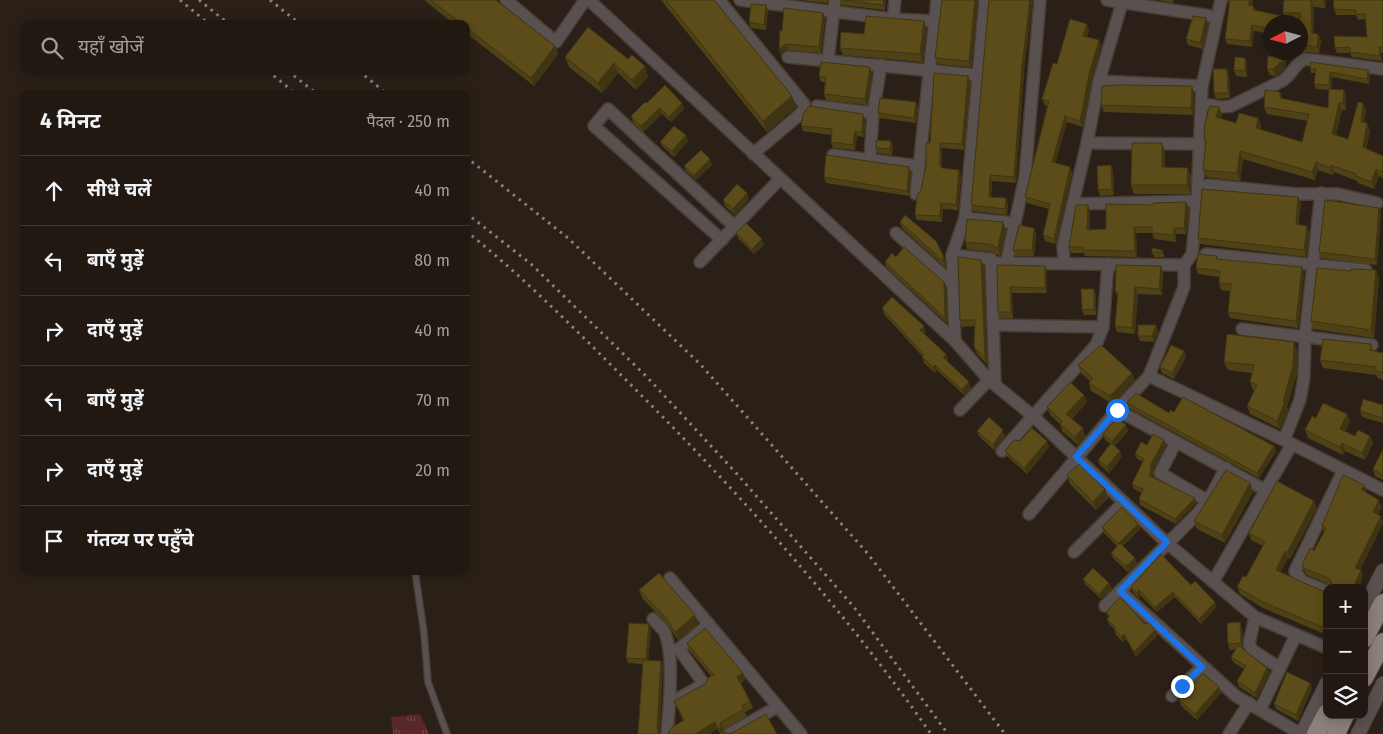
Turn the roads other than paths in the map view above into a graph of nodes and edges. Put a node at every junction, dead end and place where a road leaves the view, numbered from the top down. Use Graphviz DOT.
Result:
graph roads {
  1 [pos="506,0"];
  2 [pos="587,0"];
  3 [pos="719,0"];
  4 [pos="740,0"];
  5 [pos="895,0"];
  6 [pos="937,0"];
  7 [pos="984,0"];
  8 [pos="1040,0"];
  9 [pos="1108,0"];
  10 [pos="1221,0"];
  11 [pos="1122,3"];
  12 [pos="835,6"];
  13 [pos="1217,17"];
  14 [pos="893,19"];
  15 [pos="935,22"];
  16 [pos="788,57"];
  17 [pos="828,60"];
  18 [pos="881,65"];
  19 [pos="1383,69"];
  20 [pos="930,70"];
  21 [pos="977,75"];
  22 [pos="1099,81"];
  23 [pos="1202,86"];
  24 [pos="1202,104"];
  25 [pos="817,106"];
  26 [pos="873,113"];
  27 [pos="1087,143"];
  28 [pos="1199,144"];
  29 [pos="753,154"];
  30 [pos="833,155"];
  31 [pos="870,160"];
  32 [pos="919,166"];
  33 [pos="780,179"];
  34 [pos="1208,185"];
  35 [pos="1321,193"];
  36 [pos="916,194"];
  37 [pos="1197,202"];
  38 [pos="1377,203"];
  39 [pos="1073,204"];
  40 [pos="965,218"];
  41 [pos="1015,223"];
  42 [pos="734,226"];
  43 [pos="896,233"];
  44 [pos="722,240"];
  45 [pos="1206,254"];
  46 [pos="952,255"];
  47 [pos="700,262"];
  48 [pos="991,263"];
  49 [pos="1064,263"];
  50 [pos="1006,264"];
  51 [pos="1108,264"];
  52 [pos="1184,265"];
  53 [pos="1314,265"];
  54 [pos="1372,271"];
  55 [pos="953,284"];
  56 [pos="995,326"];
  57 [pos="1103,327"];
  58 [pos="1242,329"];
  59 [pos="1304,337"];
  60 [pos="955,341"];
  61 [pos="1372,344"];
  62 [pos="1149,376"];
  63 [pos="992,381"];
  64 [pos="960,410"];
  65 [pos="1117,410"];
  66 [pos="1033,416"];
  67 [pos="1288,442"];
  68 [pos="1175,444"];
  69 [pos="1002,451"];
  70 [pos="1076,457"];
  71 [pos="1226,468"];
  72 [pos="1343,471"];
  73 [pos="1383,490"];
  74 [pos="1267,491"];
  75 [pos="1208,501"];
  76 [pos="1124,502"];
  77 [pos="1029,514"];
  78 [pos="1167,542"];
  79 [pos="1074,552"];
  80 [pos="1383,572"];
  81 [pos="416,575"];
  82 [pos="670,578"];
  83 [pos="1213,582"];
  84 [pos="1323,589"];
  85 [pos="1120,591"];
  86 [pos="1368,600"];
  87 [pos="1383,602"];
  88 [pos="1105,606"];
  89 [pos="1255,617"];
  90 [pos="653,619"];
  91 [pos="709,624"];
  92 [pos="1368,631"];
  93 [pos="1296,635"];
  94 [pos="1383,642"];
  95 [pos="1323,646"];
  96 [pos="674,650"];
  97 [pos="1202,667"];
  98 [pos="1280,668"];
  99 [pos="1366,674"];
  100 [pos="1383,684"];
  101 [pos="1323,691"];
  102 [pos="1172,696"];
  103 [pos="670,703"];
  104 [pos="1249,703"];
  105 [pos="777,706"];
  106 [pos="1260,710"];
  107 [pos="1324,719"];
  108 [pos="1343,719"];
  109 [pos="447,734"];
  110 [pos="667,734"];
  111 [pos="729,734"];
  112 [pos="801,734"];
  113 [pos="1228,734"];
  114 [pos="1301,734"];
  115 [pos="1316,734"];
  116 [pos="1336,734"];
  117 [pos="1358,734"];
  1 -- 2 [label="street"];
  2 -- 29 [label="street"];
  3 -- 29 [label="street"];
  4 -- 12 [label="street"];
  5 -- 14 [label="street"];
  6 -- 15 [label="street"];
  7 -- 21 [label="street"];
  8 -- 41 [label="street"];
  9 -- 11 [label="street"];
  10 -- 13 [label="street"];
  11 -- 13 [label="street"];
  11 -- 22 [label="street"];
  12 -- 14 [label="street"];
  12 -- 17 [label="street"];
  13 -- 23 [label="street"];
  14 -- 15 [label="street"];
  15 -- 20 [label="street"];
  16 -- 17 [label="street"];
  17 -- 18 [label="street"];
  18 -- 20 [label="street"];
  18 -- 26 [label="street"];
  19 -- 24 [label="street"];
  20 -- 21 [label="street"];
  20 -- 32 [label="street"];
  21 -- 40 [label="street"];
  22 -- 23 [label="street"];
  22 -- 27 [label="street"];
  23 -- 24 [label="street"];
  24 -- 28 [label="street"];
  25 -- 26 [label="street"];
  26 -- 31 [label="street"];
  27 -- 28 [label="street"];
  27 -- 39 [label="street"];
  28 -- 37 [label="street"];
  29 -- 33 [label="street"];
  30 -- 31 [label="street"];
  31 -- 32 [label="street"];
  32 -- 36 [label="street"];
  33 -- 42 [label="street"];
  33 -- 60 [label="street"];
  34 -- 35 [label="street"];
  35 -- 38 [label="street"];
  35 -- 53 [label="street"];
  37 -- 39 [label="street"];
  37 -- 52 [label="street"];
  39 -- 49 [label="street"];
  40 -- 41 [label="street"];
  40 -- 46 [label="street"];
  41 -- 50 [label="street"];
  42 -- 44 [label="street"];
  42 -- 44 [label="street"];
  43 -- 55 [label="street"];
  44 -- 47 [label="street"];
  45 -- 53 [label="street"];
  46 -- 48 [label="street"];
  46 -- 55 [label="street"];
  48 -- 50 [label="street"];
  48 -- 56 [label="street"];
  49 -- 50 [label="street"];
  49 -- 51 [label="street"];
  51 -- 52 [label="street"];
  51 -- 57 [label="street"];
  52 -- 62 [label="street"];
  53 -- 54 [label="street"];
  53 -- 59 [label="street"];
  55 -- 60 [label="street"];
  56 -- 57 [label="street"];
  56 -- 63 [label="street"];
  57 -- 66 [label="street"];
  58 -- 59 [label="street"];
  59 -- 61 [label="street"];
  59 -- 67 [label="street"];
  60 -- 63 [label="street"];
  62 -- 65 [label="street"];
  62 -- 67 [label="street"];
  63 -- 64 [label="street"];
  63 -- 66 [label="street"];
  65 -- 68 [label="street"];
  65 -- 70 [label="street"];
  66 -- 69 [label="street"];
  66 -- 70 [label="street"];
  67 -- 72 [label="street"];
  67 -- 74 [label="street"];
  68 -- 71 [label="street"];
  68 -- 75 [label="street"];
  70 -- 76 [label="street"];
  70 -- 77 [label="street"];
  71 -- 74 [label="street"];
  71 -- 75 [label="street"];
  72 -- 73 [label="street"];
  72 -- 84 [label="street"];
  74 -- 83 [label="street"];
  75 -- 78 [label="street"];
  76 -- 78 [label="street"];
  76 -- 79 [label="street"];
  78 -- 83 [label="street"];
  78 -- 85 [label="street"];
  80 -- 86 [label="street"];
  81 -- 109 [label="lane"];
  82 -- 91 [label="street"];
  83 -- 89 [label="street"];
  85 -- 88 [label="street"];
  85 -- 97 [label="street"];
  87 -- 92 [label="main road"];
  89 -- 93 [label="street"];
  89 -- 98 [label="street"];
  90 -- 96 [label="street"];
  91 -- 96 [label="street"];
  91 -- 105 [label="street"];
  93 -- 95 [label="street"];
  93 -- 98 [label="street"];
  94 -- 99 [label="main road"];
  96 -- 103 [label="street"];
  96 -- 103 [label="street"];
  97 -- 102 [label="street"];
  97 -- 104 [label="street"];
  98 -- 106 [label="street"];
  100 -- 117 [label="street"];
  101 -- 114 [label="street"];
  103 -- 110 [label="street"];
  104 -- 106 [label="street"];
  104 -- 113 [label="street"];
  105 -- 111 [label="street"];
  105 -- 112 [label="street"];
  106 -- 114 [label="street"];
  107 -- 115 [label="main road"];
  108 -- 116 [label="main road"];
}
